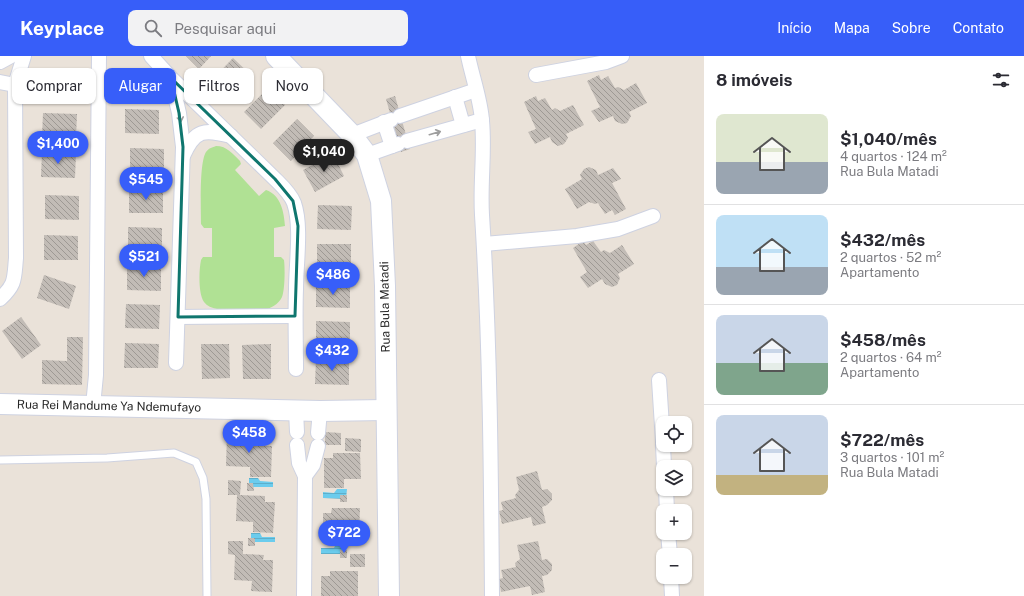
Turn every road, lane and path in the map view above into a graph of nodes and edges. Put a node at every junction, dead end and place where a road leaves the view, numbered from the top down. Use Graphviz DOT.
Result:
graph roads {
  1 [pos="11,56"];
  2 [pos="24,56"];
  3 [pos="99,56"];
  4 [pos="151,56"];
  5 [pos="276,56"];
  6 [pos="468,56"];
  7 [pos="622,56"];
  8 [pos="0,62"];
  9 [pos="19,68"];
  10 [pos="162,68"];
  11 [pos="536,75"];
  12 [pos="0,82"];
  13 [pos="176,83"];
  14 [pos="12,84"];
  15 [pos="476,90"];
  16 [pos="176,97"];
  17 [pos="455,97"];
  18 [pos="16,104"];
  19 [pos="392,119"];
  20 [pos="482,120"];
  21 [pos="463,125"];
  22 [pos="352,135"];
  23 [pos="232,136"];
  24 [pos="399,144"];
  25 [pos="367,155"];
  26 [pos="182,159"];
  27 [pos="653,216"];
  28 [pos="484,244"];
  29 [pos="0,299"];
  30 [pos="295,316"];
  31 [pos="178,317"];
  32 [pos="176,363"];
  33 [pos="296,369"];
  34 [pos="659,380"];
  35 [pos="0,404"];
  36 [pos="92,406"];
  37 [pos="296,410"];
  38 [pos="385,410"];
  39 [pos="320,411"];
  40 [pos="661,416"];
  41 [pos="0,460"];
  42 [pos="306,476"];
  43 [pos="671,584"];
  44 [pos="207,596"];
  45 [pos="304,596"];
  46 [pos="389,596"];
  47 [pos="492,596"];
  48 [pos="672,596"];
  1 -- 8 [label="street"];
  2 -- 9 [label="street"];
  3 -- 36 [label="street"];
  4 -- 10 [label="street"];
  5 -- 22 [label="street, Rua Bula Matadi"];
  6 -- 15 [label="street"];
  7 -- 11 [label="street"];
  12 -- 14 [label="street"];
  13 -- 23 [label="street"];
  15 -- 17 [label="street"];
  15 -- 20 [label="street"];
  16 -- 26 [label="street, one-way"];
  17 -- 19 [label="street"];
  17 -- 21 [label="street"];
  18 -- 29 [label="street"];
  19 -- 22 [label="street"];
  19 -- 24 [label="street"];
  20 -- 21 [label="street"];
  20 -- 28 [label="street"];
  24 -- 21 [label="street, one-way"];
  22 -- 25 [label="street, Rua Bula Matadi"];
  23 -- 26 [label="street"];
  23 -- 30 [label="street"];
  24 -- 25 [label="street"];
  25 -- 38 [label="street, Rua Bula Matadi"];
  26 -- 31 [label="street"];
  27 -- 28 [label="street"];
  28 -- 47 [label="street"];
  30 -- 31 [label="street"];
  30 -- 33 [label="street"];
  31 -- 32 [label="street"];
  34 -- 40 [label="street"];
  35 -- 36 [label="street, Rua Rei Mandume Ya Ndemufayo"];
  36 -- 37 [label="street, Rua Rei Mandume Ya Ndemufayo"];
  37 -- 39 [label="street, Rua Rei Mandume Ya Ndemufayo"];
  37 -- 42 [label="street"];
  38 -- 39 [label="street, Rua Rei Mandume Ya Ndemufayo"];
  38 -- 46 [label="street, Rua Bula Matadi"];
  39 -- 42 [label="street"];
  41 -- 44 [label="lane"];
  42 -- 45 [label="street"];
  43 -- 48 [label="street"];
}
